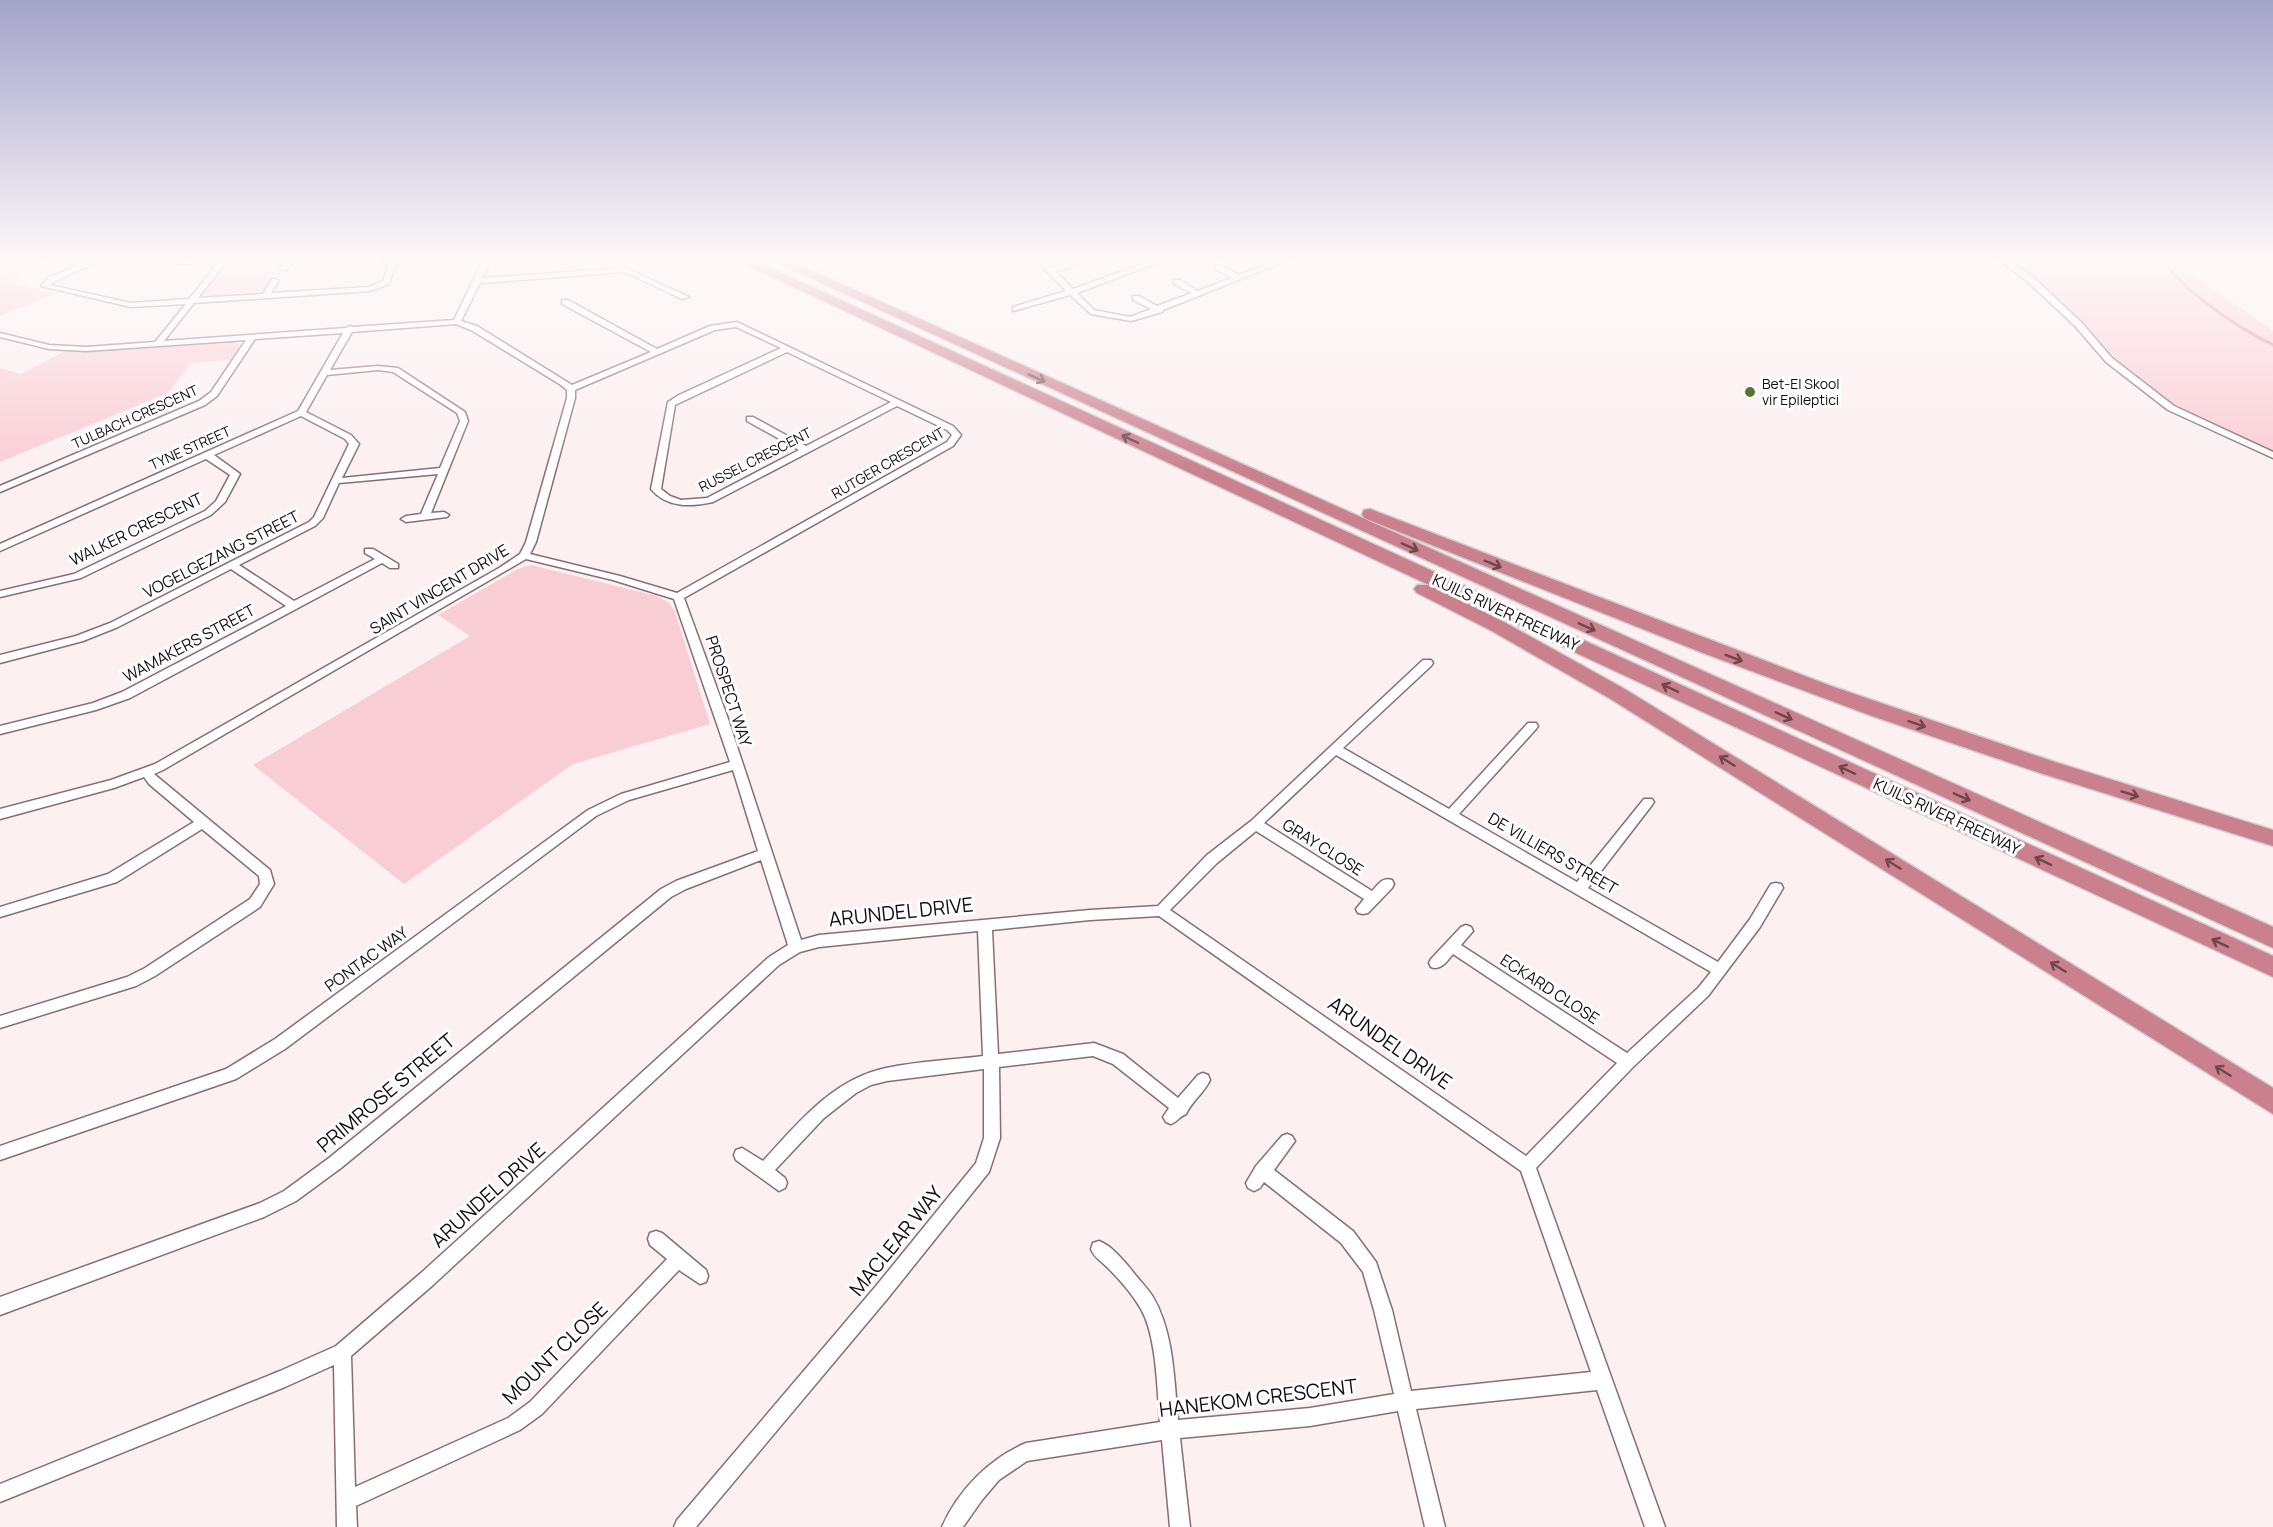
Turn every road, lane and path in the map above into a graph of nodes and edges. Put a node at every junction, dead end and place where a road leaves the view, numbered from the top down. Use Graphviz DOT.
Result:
graph roads {
  1 [pos="169,329"];
  2 [pos="335,329"];
  3 [pos="349,329"];
  4 [pos="473,329"];
  5 [pos="615,329"];
  6 [pos="710,329"];
  7 [pos="751,329"];
  8 [pos="892,329"];
  9 [pos="930,329"];
  10 [pos="2083,329"];
  11 [pos="0,335"];
  12 [pos="253,336"];
  13 [pos="159,342"];
  14 [pos="788,348"];
  15 [pos="657,352"];
  16 [pos="325,373"];
  17 [pos="572,389"];
  18 [pos="898,402"];
  19 [pos="301,413"];
  20 [pos="750,419"];
  21 [pos="806,450"];
  22 [pos="1203,453"];
  23 [pos="207,455"];
  24 [pos="2273,455"];
  25 [pos="1183,464"];
  26 [pos="442,471"];
  27 [pos="336,481"];
  28 [pos="0,489"];
  29 [pos="444,515"];
  30 [pos="425,517"];
  31 [pos="406,519"];
  32 [pos="0,548"];
  33 [pos="369,551"];
  34 [pos="524,556"];
  35 [pos="382,559"];
  36 [pos="233,566"];
  37 [pos="394,566"];
  38 [pos="0,594"];
  39 [pos="678,597"];
  40 [pos="294,606"];
  41 [pos="0,658"];
  42 [pos="1427,663"];
  43 [pos="1532,726"];
  44 [pos="0,730"];
  45 [pos="1335,749"];
  46 [pos="736,765"];
  47 [pos="147,773"];
  48 [pos="1648,802"];
  49 [pos="0,814"];
  50 [pos="1451,814"];
  51 [pos="203,822"];
  52 [pos="1255,824"];
  53 [pos="2273,838"];
  54 [pos="765,854"];
  55 [pos="1388,884"];
  56 [pos="1580,888"];
  57 [pos="1776,888"];
  58 [pos="1373,898"];
  59 [pos="1363,909"];
  60 [pos="1161,911"];
  61 [pos="0,912"];
  62 [pos="985,925"];
  63 [pos="1466,931"];
  64 [pos="2273,938"];
  65 [pos="796,946"];
  66 [pos="1453,947"];
  67 [pos="1436,963"];
  68 [pos="2273,968"];
  69 [pos="1720,970"];
  70 [pos="0,1022"];
  71 [pos="991,1062"];
  72 [pos="1628,1062"];
  73 [pos="1203,1080"];
  74 [pos="2273,1102"];
  75 [pos="1287,1141"];
  76 [pos="0,1153"];
  77 [pos="742,1155"];
  78 [pos="1527,1166"];
  79 [pos="764,1171"];
  80 [pos="779,1183"];
  81 [pos="656,1239"];
  82 [pos="1098,1249"];
  83 [pos="678,1259"];
  84 [pos="700,1276"];
  85 [pos="0,1306"];
  86 [pos="342,1352"];
  87 [pos="1604,1380"];
  88 [pos="1406,1401"];
  89 [pos="1170,1430"];
  90 [pos="0,1492"];
  91 [pos="346,1500"];
  92 [pos="347,1527"];
  93 [pos="684,1527"];
  94 [pos="952,1527"];
  95 [pos="1180,1527"];
  96 [pos="1436,1527"];
  97 [pos="1655,1527"];
  1 -- 13 [label="street"];
  2 -- 12 [label="street"];
  3 -- 16 [label="street"];
  4 -- 17 [label="street"];
  5 -- 15 [label="street"];
  6 -- 15 [label="street, RUTGER CRESCENT"];
  7 -- 14 [label="street, RUTGER CRESCENT"];
  25 -- 8 [label="highway, KUILS RIVER FREEWAY, one-way"];
  9 -- 22 [label="highway, KUILS RIVER FREEWAY, one-way"];
  10 -- 24 [label="street"];
  11 -- 13 [label="street"];
  12 -- 13 [label="street"];
  12 -- 28 [label="street, TULBACH CRESCENT"];
  14 -- 18 [label="street, RUTGER CRESCENT"];
  14 -- 21 [label="street, RUSSEL CRESCENT"];
  15 -- 17 [label="street, RUTGER CRESCENT"];
  16 -- 19 [label="street"];
  16 -- 26 [label="street"];
  17 -- 34 [label="street, SAINT VINCENT DRIVE"];
  18 -- 21 [label="street, RUSSEL CRESCENT"];
  18 -- 39 [label="street, RUTGER CRESCENT"];
  19 -- 23 [label="street, TYNE STREET"];
  19 -- 27 [label="street, VOGELGEZANG STREET"];
  20 -- 21 [label="street"];
  22 -- 53 [label="highway, one-way"];
  22 -- 64 [label="highway, KUILS RIVER FREEWAY, one-way"];
  23 -- 32 [label="street, TYNE STREET"];
  23 -- 38 [label="street, WALKER CRESCENT"];
  68 -- 25 [label="highway, KUILS RIVER FREEWAY, one-way"];
  74 -- 25 [label="highway, one-way"];
  26 -- 27 [label="street"];
  26 -- 30 [label="street"];
  27 -- 36 [label="street, VOGELGEZANG STREET"];
  29 -- 30 [label="street"];
  30 -- 31 [label="street"];
  33 -- 35 [label="street"];
  34 -- 39 [label="street"];
  34 -- 47 [label="street, SAINT VINCENT DRIVE"];
  35 -- 37 [label="street"];
  35 -- 40 [label="street, WAMAKERS STREET"];
  36 -- 40 [label="street"];
  36 -- 41 [label="street, VOGELGEZANG STREET"];
  39 -- 46 [label="street, PROSPECT WAY"];
  40 -- 44 [label="street, WAMAKERS STREET"];
  42 -- 45 [label="street"];
  43 -- 50 [label="street"];
  45 -- 50 [label="street, DE VILLIERS STREET"];
  45 -- 52 [label="street"];
  46 -- 54 [label="street, PROSPECT WAY"];
  46 -- 76 [label="street, PONTAC WAY"];
  47 -- 49 [label="street, SAINT VINCENT DRIVE"];
  47 -- 51 [label="street"];
  48 -- 56 [label="street"];
  50 -- 56 [label="street, DE VILLIERS STREET"];
  51 -- 61 [label="street"];
  51 -- 70 [label="street"];
  52 -- 58 [label="street, GRAY CLOSE"];
  52 -- 60 [label="street"];
  54 -- 65 [label="street, PROSPECT WAY"];
  54 -- 85 [label="street, PRIMROSE STREET"];
  55 -- 58 [label="street, GRAY CLOSE"];
  56 -- 69 [label="street, DE VILLIERS STREET"];
  57 -- 69 [label="street"];
  58 -- 59 [label="street, GRAY CLOSE"];
  60 -- 62 [label="street, ARUNDEL DRIVE"];
  60 -- 78 [label="street, ARUNDEL DRIVE"];
  62 -- 65 [label="street, ARUNDEL DRIVE"];
  62 -- 71 [label="street, MACLEAR WAY"];
  63 -- 66 [label="street"];
  65 -- 86 [label="street, ARUNDEL DRIVE"];
  66 -- 67 [label="street"];
  66 -- 72 [label="street, ECKARD CLOSE"];
  69 -- 72 [label="street"];
  71 -- 73 [label="street"];
  71 -- 79 [label="street"];
  71 -- 93 [label="street, MACLEAR WAY"];
  72 -- 78 [label="street"];
  75 -- 88 [label="street"];
  77 -- 79 [label="street"];
  78 -- 87 [label="street"];
  79 -- 80 [label="street"];
  81 -- 83 [label="street"];
  82 -- 89 [label="street"];
  83 -- 84 [label="street"];
  83 -- 91 [label="street, MOUNT CLOSE"];
  86 -- 90 [label="street, ARUNDEL DRIVE"];
  86 -- 91 [label="street"];
  87 -- 88 [label="street, HANEKOM CRESCENT"];
  87 -- 97 [label="street"];
  88 -- 89 [label="street, HANEKOM CRESCENT"];
  88 -- 96 [label="street"];
  89 -- 94 [label="street, HANEKOM CRESCENT"];
  89 -- 95 [label="street"];
  91 -- 92 [label="street"];
}
